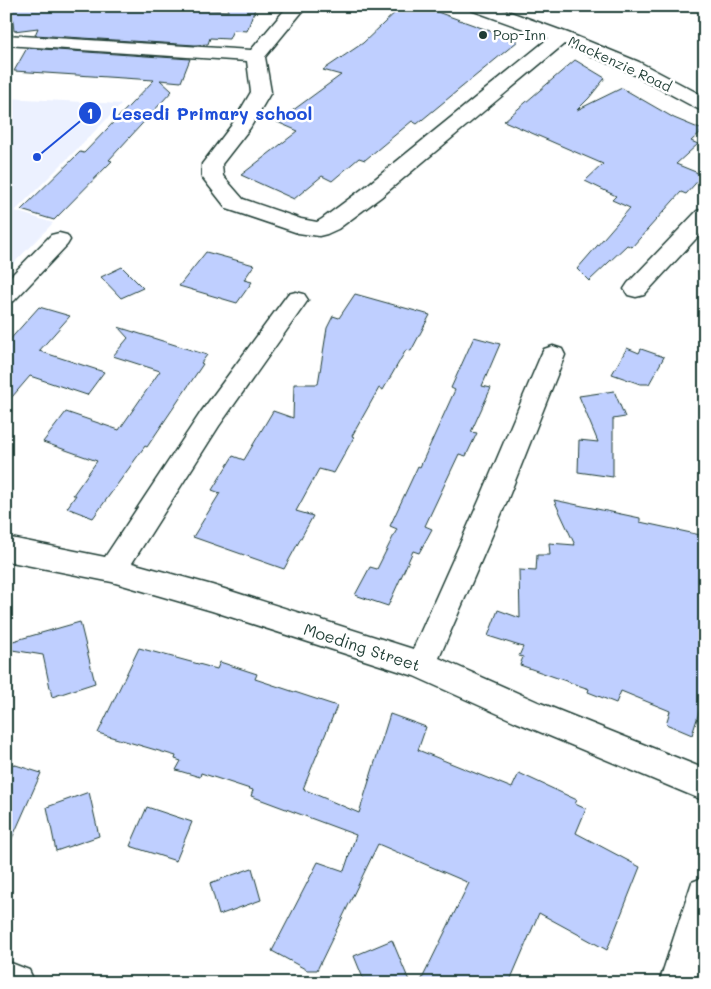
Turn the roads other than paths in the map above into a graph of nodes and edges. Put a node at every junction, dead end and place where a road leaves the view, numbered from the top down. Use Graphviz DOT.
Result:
graph roads {
  1 [pos="298,6"];
  2 [pos="477,6"];
  3 [pos="562,37"];
  4 [pos="6,40"];
  5 [pos="256,56"];
  6 [pos="705,105"];
  7 [pos="705,216"];
  8 [pos="59,240"];
  9 [pos="636,289"];
  10 [pos="6,295"];
  11 [pos="296,300"];
  12 [pos="553,355"];
  13 [pos="6,549"];
  14 [pos="112,570"];
  15 [pos="420,665"];
  16 [pos="705,785"];
  17 [pos="705,895"];
  18 [pos="6,980"];
  19 [pos="16,983"];
  20 [pos="678,983"];
  1 -- 5 [label="street"];
  2 -- 3 [label="street, Mackenzie Road"];
  3 -- 5 [label="street"];
  3 -- 6 [label="street, Mackenzie Road"];
  4 -- 5 [label="street"];
  7 -- 9 [label="street"];
  8 -- 10 [label="street"];
  11 -- 14 [label="street"];
  12 -- 15 [label="street"];
  13 -- 14 [label="street, Moeding Street"];
  14 -- 15 [label="street, Moeding Street"];
  15 -- 16 [label="street, Moeding Street"];
  17 -- 20 [label="street"];
  18 -- 19 [label="street"];
}
